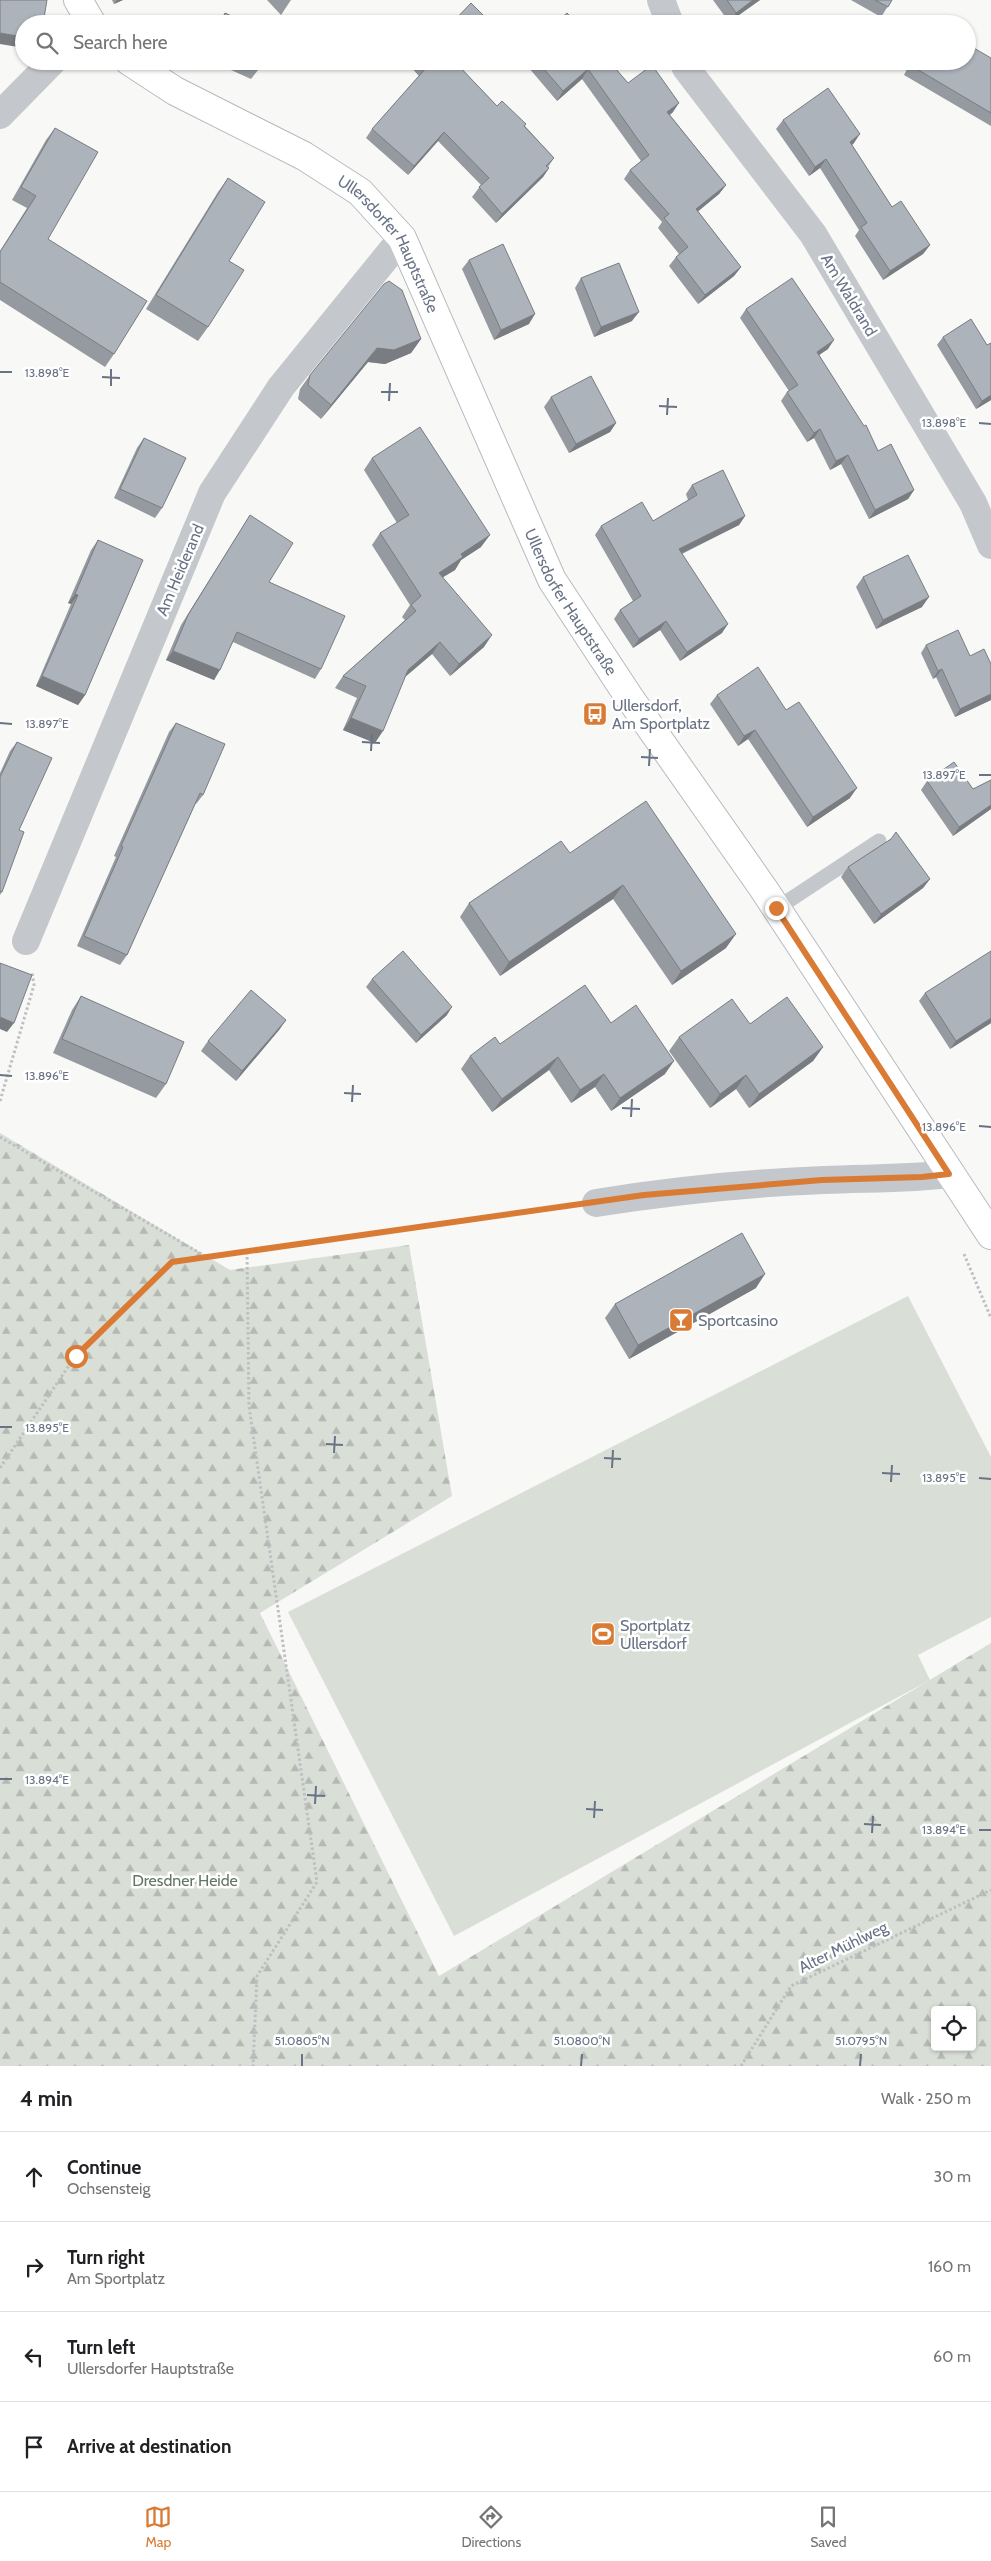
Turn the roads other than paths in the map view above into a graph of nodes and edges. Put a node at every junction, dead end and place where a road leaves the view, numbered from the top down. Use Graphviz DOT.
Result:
graph roads {
  1 [pos="661,0"];
  2 [pos="667,15"];
  3 [pos="44,70"];
  4 [pos="143,70"];
  5 [pos="688,70"];
  6 [pos="0,115"];
  7 [pos="402,238"];
  8 [pos="991,545"];
  9 [pos="878,841"];
  10 [pos="776,908"];
  11 [pos="26,941"];
  12 [pos="949,1174"];
  13 [pos="596,1203"];
  14 [pos="991,1235"];
  1 -- 2 [label="street"];
  3 -- 6 [label="street"];
  4 -- 7 [label="main road, Ullersdorfer Hauptstraße"];
  5 -- 8 [label="street, Am Waldrand"];
  7 -- 10 [label="main road, Ullersdorfer Hauptstraße"];
  7 -- 11 [label="street, Am Heiderand"];
  9 -- 10 [label="lane"];
  10 -- 12 [label="main road, Ullersdorfer Hauptstraße"];
  12 -- 13 [label="street"];
  12 -- 14 [label="main road, Ullersdorfer Hauptstraße"];
}
